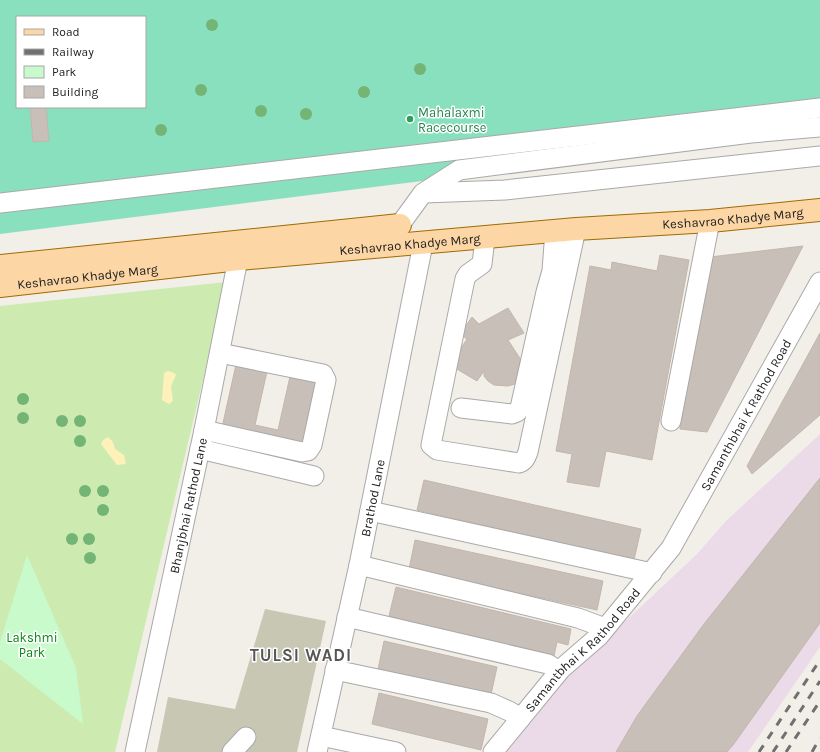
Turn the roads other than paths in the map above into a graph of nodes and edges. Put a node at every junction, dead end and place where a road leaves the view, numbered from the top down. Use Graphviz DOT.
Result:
graph roads {
  1 [pos="820,108"];
  2 [pos="820,126"];
  3 [pos="820,156"];
  4 [pos="422,193"];
  5 [pos="0,203"];
  6 [pos="820,210"];
  7 [pos="710,221"];
  8 [pos="400,225"];
  9 [pos="566,230"];
  10 [pos="485,238"];
  11 [pos="423,244"];
  12 [pos="385,246"];
  13 [pos="240,250"];
  14 [pos="562,258"];
  15 [pos="0,266"];
  16 [pos="820,282"];
  17 [pos="0,286"];
  18 [pos="220,353"];
  19 [pos="460,408"];
  20 [pos="671,421"];
  21 [pos="204,430"];
  22 [pos="200,449"];
  23 [pos="314,476"];
  24 [pos="370,511"];
  25 [pos="671,548"];
  26 [pos="359,565"];
  27 [pos="652,573"];
  28 [pos="347,617"];
  29 [pos="605,628"];
  30 [pos="335,670"];
  31 [pos="559,671"];
  32 [pos="521,718"];
  33 [pos="246,737"];
  34 [pos="319,744"];
  35 [pos="344,746"];
  36 [pos="139,751"];
  37 [pos="232,752"];
  38 [pos="396,752"];
  39 [pos="493,752"];
  1 -- 5 [label="street"];
  2 -- 4 [label="street"];
  3 -- 4 [label="street"];
  4 -- 8 [label="street"];
  6 -- 7 [label="main road, Keshavrao Khadye Marg"];
  7 -- 9 [label="main road, Keshavrao Khadye Marg"];
  7 -- 20 [label="street"];
  8 -- 12 [label="street"];
  8 -- 13 [label="main road, Keshavrao Khadye Marg"];
  9 -- 10 [label="main road, Keshavrao Khadye Marg"];
  9 -- 14 [label="street"];
  10 -- 11 [label="main road, Keshavrao Khadye Marg"];
  10 -- 14 [label="street"];
  11 -- 12 [label="main road, Keshavrao Khadye Marg"];
  11 -- 24 [label="street, Brathod Lane"];
  12 -- 13 [label="main road, Keshavrao Khadye Marg"];
  13 -- 15 [label="main road, Keshavrao Khadye Marg"];
  13 -- 17 [label="main road, Keshavrao Khadye Marg"];
  13 -- 18 [label="street, Bhanjbhai Rathod Lane"];
  14 -- 19 [label="street"];
  16 -- 25 [label="street, Samanthbhai K Rathod Road"];
  18 -- 21 [label="street, Bhanjbhai Rathod Lane"];
  18 -- 21 [label="street"];
  21 -- 22 [label="street, Bhanjbhai Rathod Lane"];
  22 -- 23 [label="street"];
  22 -- 36 [label="street, Bhanjbhai Rathod Lane"];
  24 -- 26 [label="street, Brathod Lane"];
  24 -- 27 [label="street"];
  25 -- 27 [label="street, Samantbhai K Rathod Road"];
  26 -- 28 [label="street, Brathod Lane"];
  26 -- 29 [label="street"];
  27 -- 29 [label="street, Samantbhai K Rathod Road"];
  28 -- 30 [label="street, Brathod Lane"];
  28 -- 31 [label="street"];
  29 -- 31 [label="street, Samantbhai K Rathod Road"];
  30 -- 32 [label="street"];
  30 -- 34 [label="street, Brathod Lane"];
  31 -- 32 [label="street, Samantbhai K Rathod Road"];
  32 -- 39 [label="street, Samantbhai K Rathod Road"];
  33 -- 37 [label="street"];
  34 -- 35 [label="street"];
  35 -- 38 [label="street"];
}
